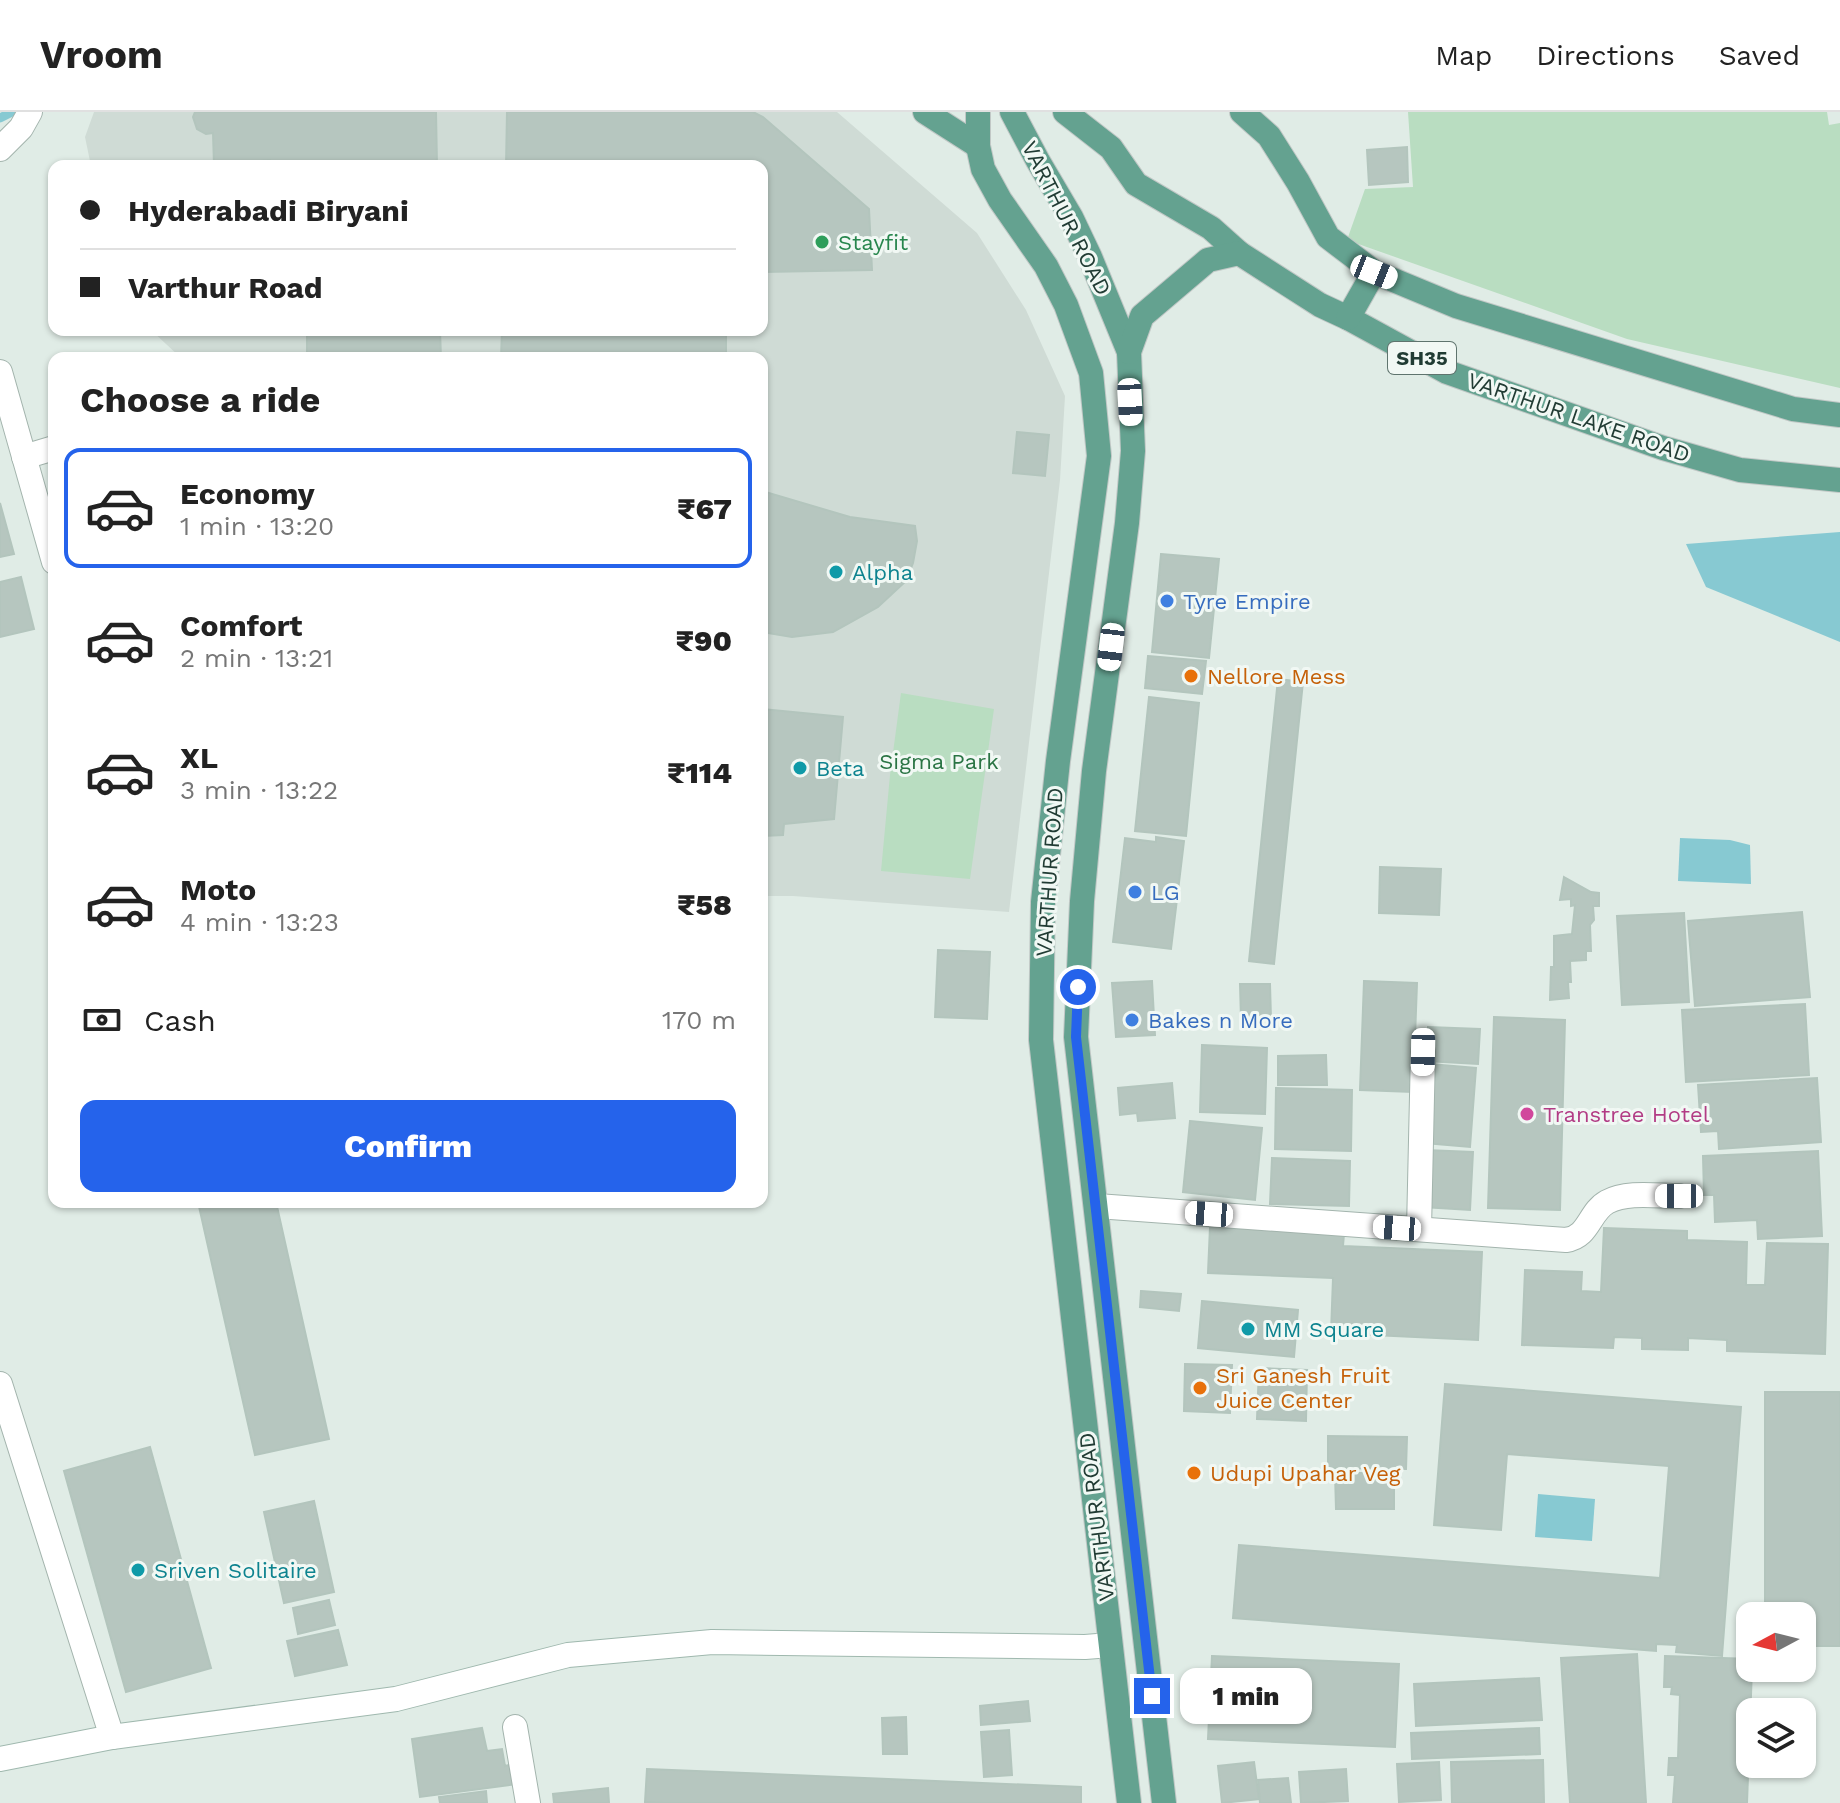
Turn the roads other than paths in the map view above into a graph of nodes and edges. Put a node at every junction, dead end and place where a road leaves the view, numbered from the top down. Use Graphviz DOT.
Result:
graph roads {
  1 [pos="925,112"];
  2 [pos="978,112"];
  3 [pos="1012,112"];
  4 [pos="1065,112"];
  5 [pos="1242,112"];
  6 [pos="25,120"];
  7 [pos="978,146"];
  8 [pos="0,149"];
  9 [pos="1239,253"];
  10 [pos="1374,272"];
  11 [pos="1348,318"];
  12 [pos="1129,352"];
  13 [pos="0,372"];
  14 [pos="1840,415"];
  15 [pos="48,450"];
  16 [pos="24,457"];
  17 [pos="1840,480"];
  18 [pos="48,541"];
  19 [pos="1423,1052"];
  20 [pos="1679,1196"];
  21 [pos="1097,1206"];
  22 [pos="1419,1229"];
  23 [pos="0,1384"];
  24 [pos="1110,1645"];
  25 [pos="515,1727"];
  26 [pos="112,1737"];
  27 [pos="0,1759"];
  28 [pos="528,1803"];
  29 [pos="1129,1803"];
  30 [pos="1164,1803"];
  1 -- 7 [label="main road"];
  2 -- 7 [label="main road, VARTHUR ROAD"];
  3 -- 12 [label="main road, VARTHUR ROAD"];
  4 -- 9 [label="main road, VARTHUR LAKE ROAD / SH35"];
  5 -- 10 [label="main road"];
  6 -- 8 [label="street"];
  7 -- 24 [label="main road, VARTHUR ROAD"];
  9 -- 11 [label="main road, VARTHUR LAKE ROAD / SH35"];
  9 -- 12 [label="main road"];
  10 -- 11 [label="main road"];
  10 -- 14 [label="main road"];
  11 -- 17 [label="main road, VARTHUR LAKE ROAD / SH35"];
  12 -- 21 [label="main road, VARTHUR ROAD"];
  13 -- 16 [label="street"];
  15 -- 16 [label="street"];
  16 -- 18 [label="street"];
  19 -- 22 [label="street"];
  20 -- 22 [label="street"];
  21 -- 22 [label="street"];
  21 -- 30 [label="main road, VARTHUR ROAD"];
  23 -- 26 [label="street"];
  24 -- 26 [label="street"];
  24 -- 29 [label="main road, VARTHUR ROAD"];
  25 -- 28 [label="street"];
  26 -- 27 [label="street"];
}
